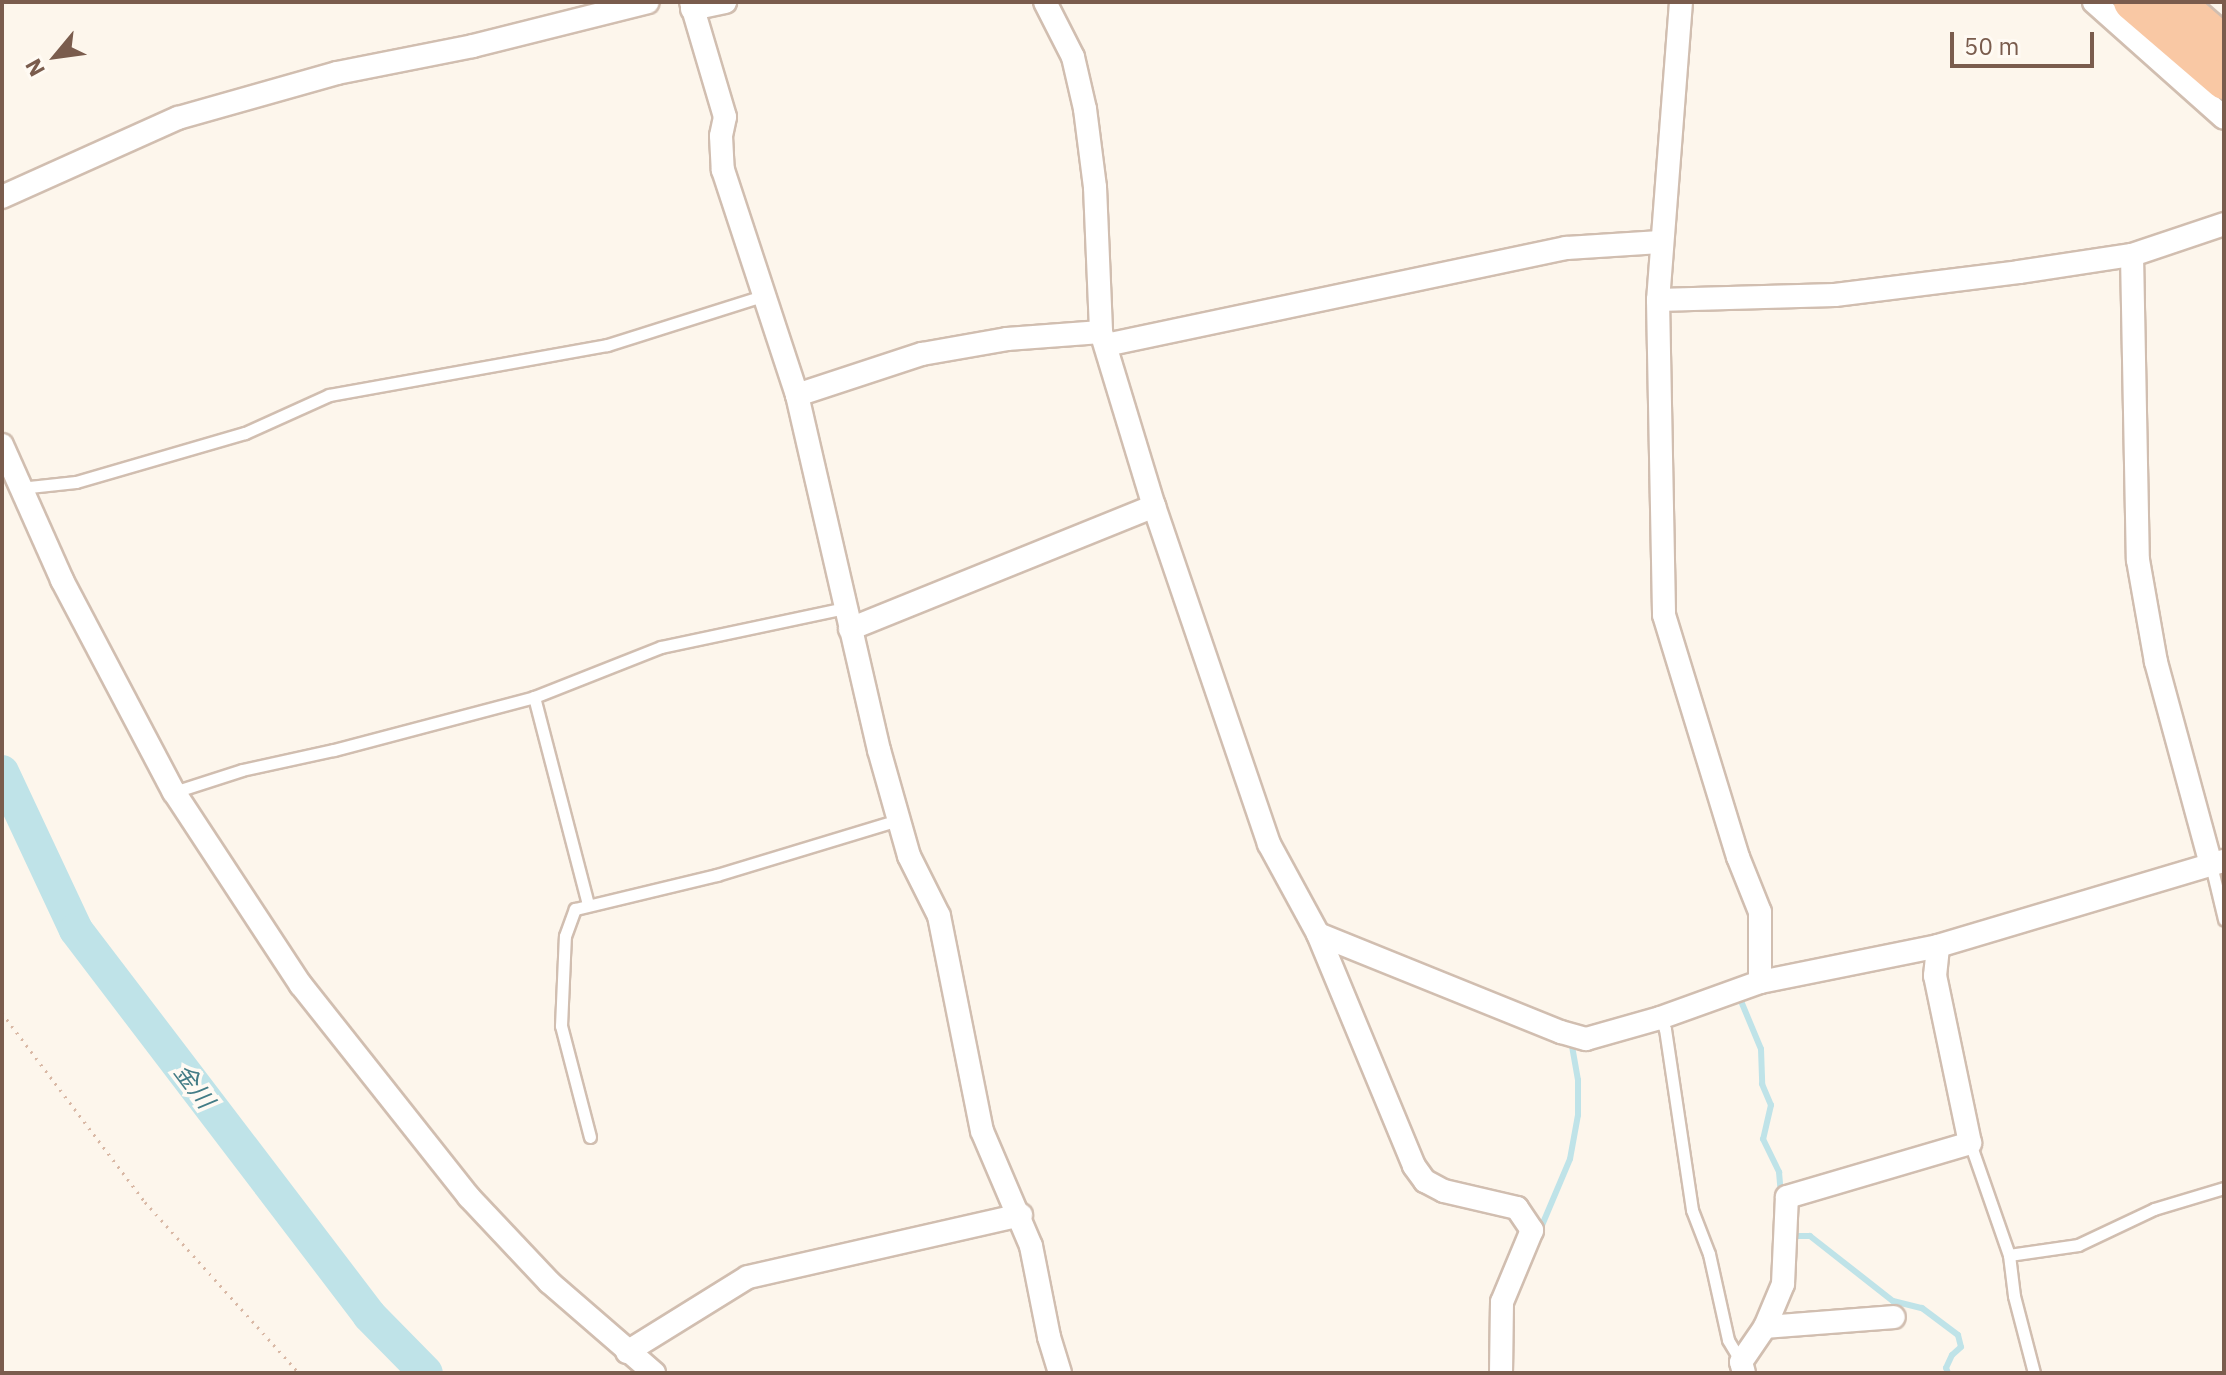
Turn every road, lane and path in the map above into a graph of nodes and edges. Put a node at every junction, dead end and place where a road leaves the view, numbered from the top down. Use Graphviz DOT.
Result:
graph roads {
  1 [pos="648,2"];
  2 [pos="725,2"];
  3 [pos="1045,2"];
  4 [pos="1681,2"];
  5 [pos="2094,2"];
  6 [pos="2132,2"];
  7 [pos="2176,2"];
  8 [pos="2203,2"];
  9 [pos="692,6"];
  10 [pos="2224,21"];
  11 [pos="2224,44"];
  12 [pos="2224,81"];
  13 [pos="2224,118"];
  14 [pos="2,197"];
  15 [pos="2224,224"];
  16 [pos="1661,242"];
  17 [pos="2132,255"];
  18 [pos="766,295"];
  19 [pos="1658,300"];
  20 [pos="1104,339"];
  21 [pos="797,395"];
  22 [pos="2,445"];
  23 [pos="20,489"];
  24 [pos="1154,506"];
  25 [pos="848,619"];
  26 [pos="534,697"];
  27 [pos="174,792"];
  28 [pos="898,820"];
  29 [pos="2218,863"];
  30 [pos="588,905"];
  31 [pos="2224,919"];
  32 [pos="1318,934"];
  33 [pos="1938,946"];
  34 [pos="1760,982"];
  35 [pos="2,1013"];
  36 [pos="1660,1018"];
  37 [pos="590,1137"];
  38 [pos="1970,1143"];
  39 [pos="2224,1188"];
  40 [pos="1021,1215"];
  41 [pos="2009,1255"];
  42 [pos="1894,1317"];
  43 [pos="1765,1327"];
  44 [pos="627,1352"];
  45 [pos="1742,1367"];
  46 [pos="299,1373"];
  47 [pos="654,1373"];
  48 [pos="1060,1373"];
  49 [pos="1501,1373"];
  50 [pos="2034,1373"];
  1 -- 14 [label="street"];
  2 -- 9 [label="street"];
  3 -- 20 [label="street"];
  4 -- 16 [label="street"];
  5 -- 13 [label="street"];
  6 -- 12 [label="highway"];
  7 -- 11 [label="highway"];
  8 -- 10 [label="street"];
  9 -- 18 [label="street"];
  15 -- 17 [label="street"];
  16 -- 19 [label="street"];
  16 -- 20 [label="street"];
  17 -- 19 [label="street"];
  17 -- 29 [label="street"];
  18 -- 21 [label="street"];
  18 -- 23 [label="lane"];
  19 -- 34 [label="street"];
  20 -- 21 [label="street"];
  20 -- 24 [label="street"];
  21 -- 25 [label="street"];
  22 -- 23 [label="street"];
  23 -- 27 [label="street"];
  24 -- 25 [label="street"];
  24 -- 32 [label="street"];
  25 -- 26 [label="lane"];
  25 -- 28 [label="street"];
  26 -- 27 [label="lane"];
  26 -- 30 [label="lane"];
  27 -- 44 [label="street"];
  28 -- 30 [label="lane"];
  28 -- 40 [label="street"];
  29 -- 31 [label="lane"];
  29 -- 33 [label="street"];
  30 -- 37 [label="lane"];
  32 -- 36 [label="street"];
  32 -- 49 [label="street"];
  33 -- 34 [label="street"];
  33 -- 38 [label="street"];
  34 -- 36 [label="street"];
  35 -- 46 [label="path"];
  36 -- 45 [label="lane"];
  38 -- 41 [label="lane"];
  38 -- 43 [label="street"];
  39 -- 41 [label="lane"];
  40 -- 44 [label="street"];
  40 -- 48 [label="street"];
  41 -- 50 [label="lane"];
  42 -- 43 [label="street"];
  43 -- 45 [label="street"];
  44 -- 47 [label="street"];
}
